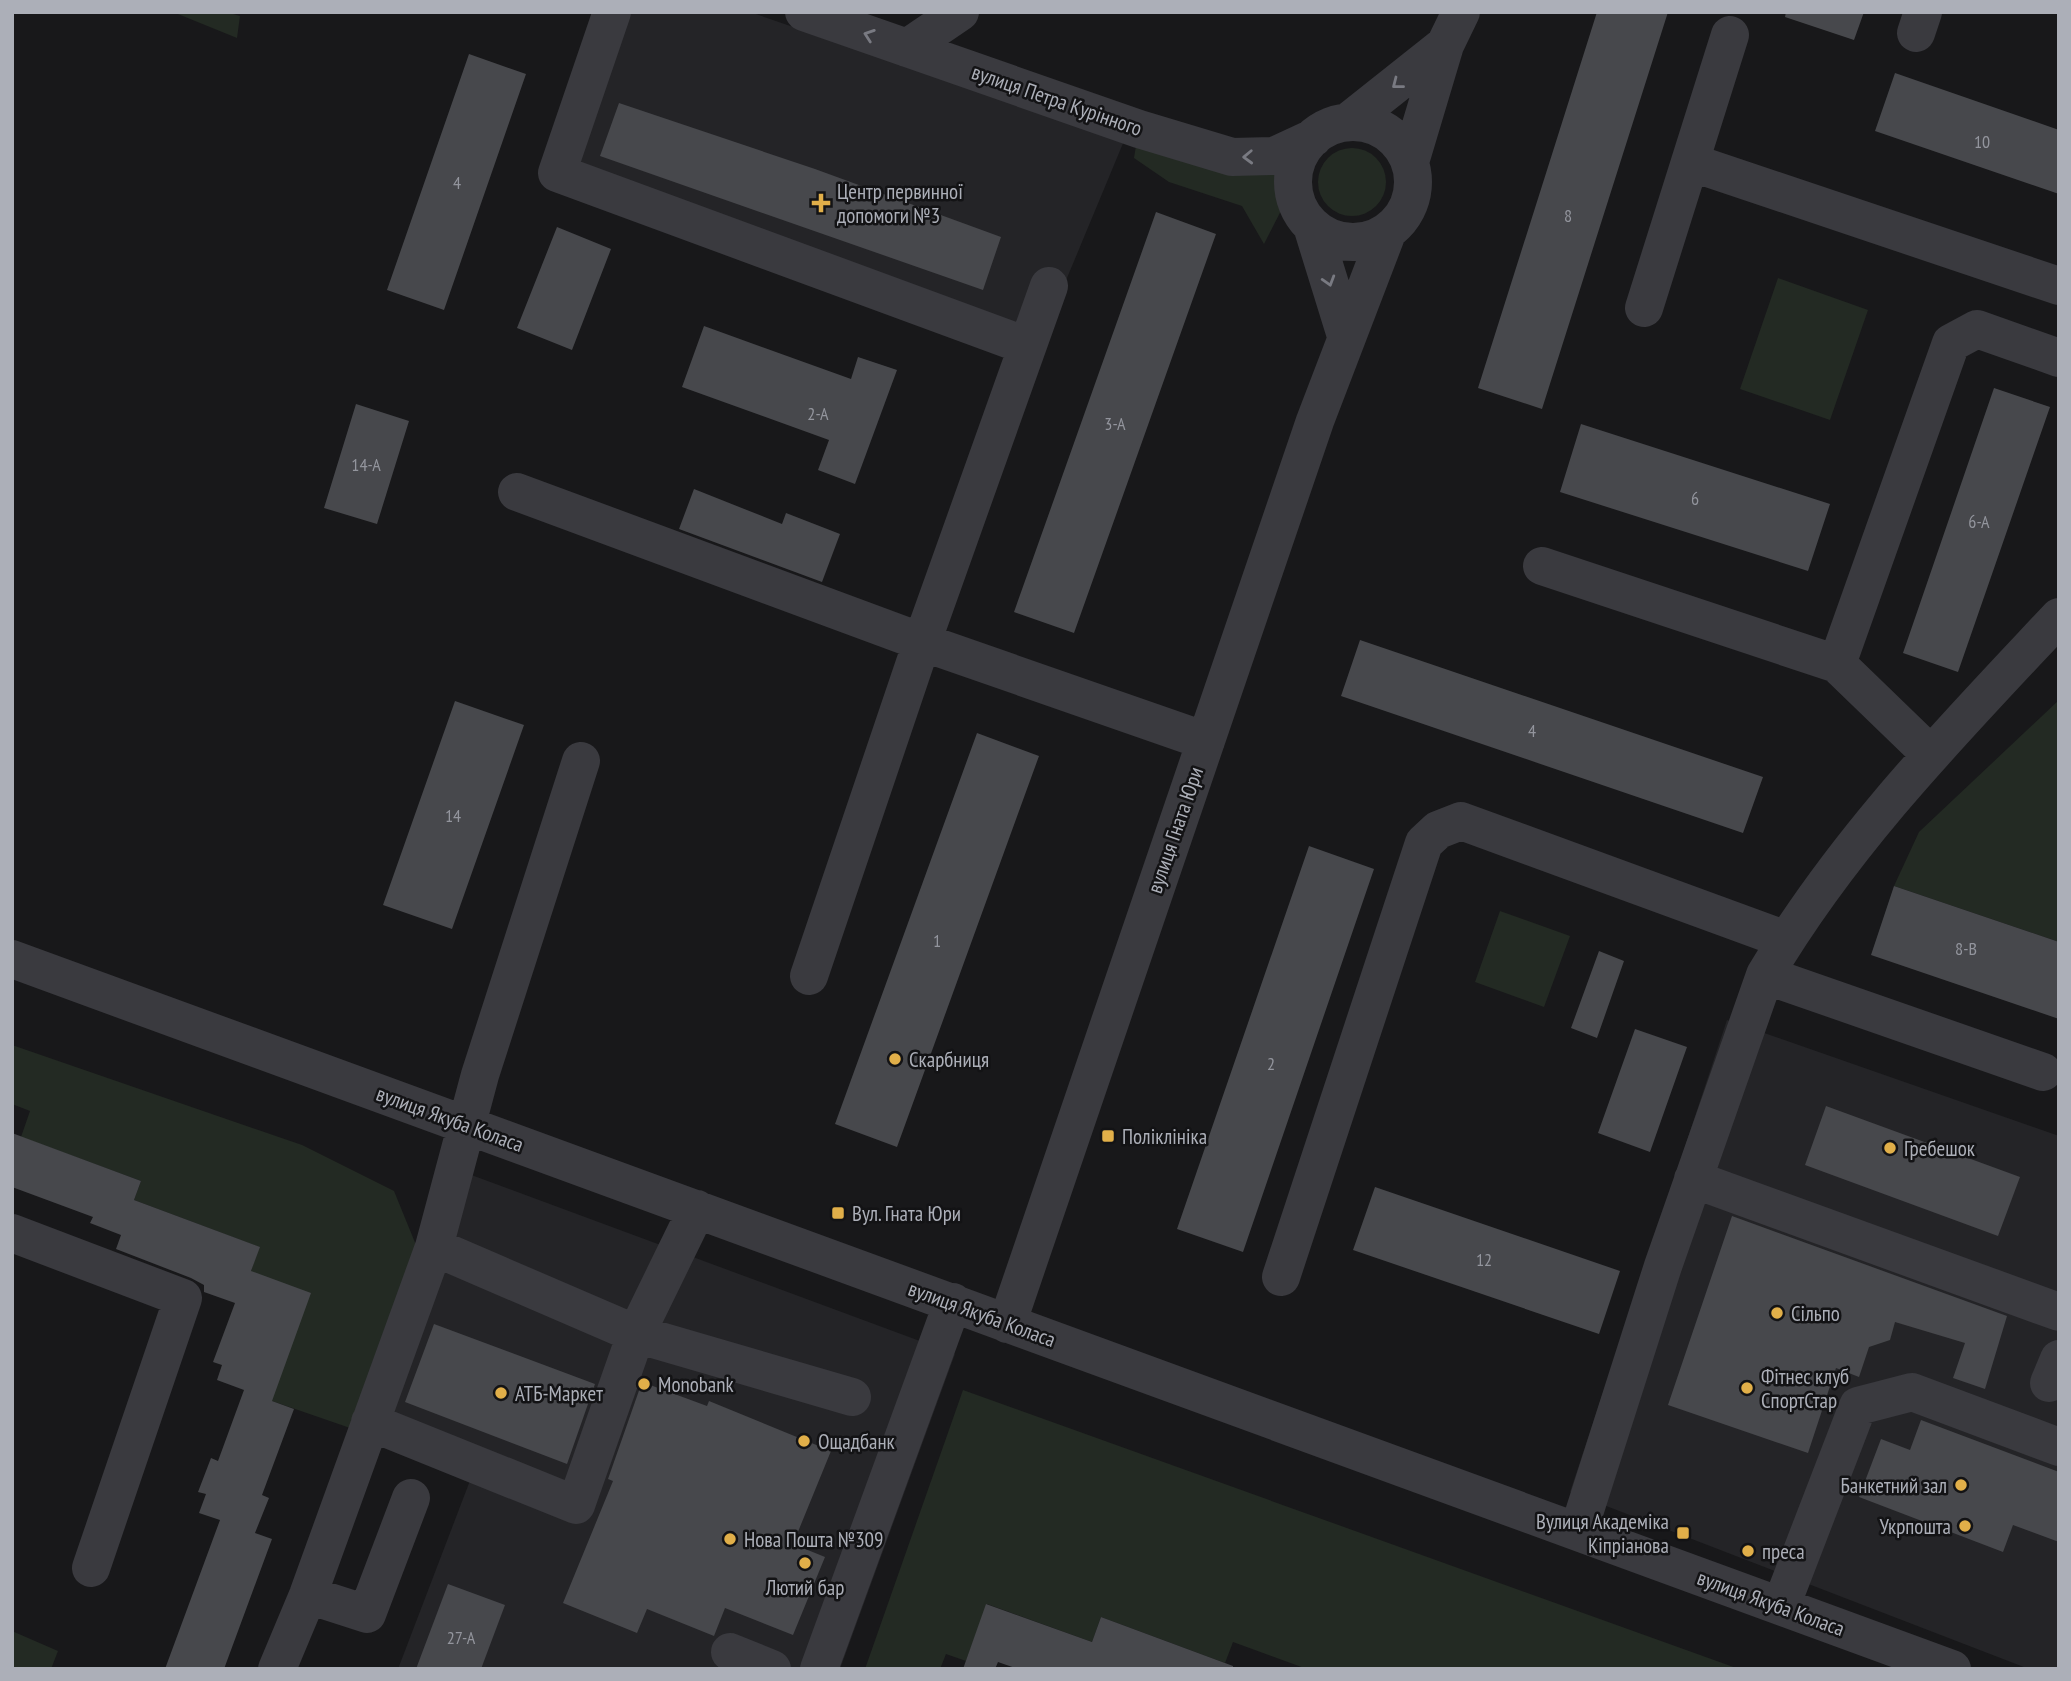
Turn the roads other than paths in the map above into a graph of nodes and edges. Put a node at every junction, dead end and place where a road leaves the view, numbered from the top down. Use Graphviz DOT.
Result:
graph roads {
  1 [pos="612,12"];
  2 [pos="804,12"];
  3 [pos="960,12"];
  4 [pos="1453,29"];
  5 [pos="1730,35"];
  6 [pos="907,48"];
  7 [pos="1348,122"];
  8 [pos="1312,138"];
  9 [pos="1410,162"];
  10 [pos="1690,162"];
  11 [pos="1312,226"];
  12 [pos="1387,233"];
  13 [pos="1049,286"];
  14 [pos="2059,286"];
  15 [pos="1644,308"];
  16 [pos="1346,336"];
  17 [pos="1027,346"];
  18 [pos="2059,358"];
  19 [pos="517,492"];
  20 [pos="1542,566"];
  21 [pos="2059,617"];
  22 [pos="922,642"];
  23 [pos="1837,664"];
  24 [pos="1206,741"];
  25 [pos="1930,754"];
  26 [pos="581,761"];
  27 [pos="1786,940"];
  28 [pos="12,959"];
  29 [pos="1765,975"];
  30 [pos="809,976"];
  31 [pos="2043,1072"];
  32 [pos="465,1125"];
  33 [pos="1693,1179"];
  34 [pos="697,1209"];
  35 [pos="12,1233"];
  36 [pos="434,1247"];
  37 [pos="1281,1277"];
  38 [pos="953,1302"];
  39 [pos="2059,1312"];
  40 [pos="1007,1324"];
  41 [pos="636,1334"];
  42 [pos="852,1397"];
  43 [pos="370,1422"];
  44 [pos="2059,1447"];
  45 [pos="411,1498"];
  46 [pos="1578,1532"];
  47 [pos="91,1568"];
  48 [pos="308,1595"];
  49 [pos="1782,1606"];
  50 [pos="730,1652"];
  51 [pos="1891,1658"];
  52 [pos="277,1669"];
  53 [pos="772,1669"];
  54 [pos="819,1669"];
  55 [pos="1952,1669"];
  1 -- 17 [label="street"];
  6 -- 2 [label="street, вулиця Петра Курінного, one-way"];
  3 -- 6 [label="street"];
  4 -- 7 [label="street, one-way"];
  4 -- 9 [label="street"];
  5 -- 10 [label="street"];
  8 -- 6 [label="street, вулиця Петра Курінного, one-way"];
  7 -- 8 [label="street"];
  7 -- 9 [label="street"];
  8 -- 11 [label="street"];
  9 -- 12 [label="street"];
  10 -- 14 [label="street"];
  10 -- 15 [label="street"];
  11 -- 12 [label="street"];
  11 -- 16 [label="street, one-way"];
  12 -- 16 [label="street, вулиця Гната Юри"];
  13 -- 17 [label="street"];
  16 -- 24 [label="street, вулиця Гната Юри"];
  17 -- 22 [label="street"];
  18 -- 23 [label="street"];
  19 -- 22 [label="street"];
  20 -- 23 [label="street"];
  21 -- 25 [label="street"];
  22 -- 24 [label="street"];
  22 -- 30 [label="street"];
  23 -- 25 [label="street"];
  24 -- 40 [label="street, вулиця Гната Юри"];
  25 -- 27 [label="street"];
  26 -- 32 [label="street"];
  27 -- 29 [label="street"];
  27 -- 37 [label="street"];
  28 -- 32 [label="street, вулиця Якуба Коласа"];
  29 -- 31 [label="street"];
  29 -- 33 [label="street"];
  32 -- 34 [label="street, вулиця Якуба Коласа"];
  32 -- 36 [label="street"];
  33 -- 39 [label="street"];
  33 -- 46 [label="street"];
  34 -- 38 [label="street, вулиця Якуба Коласа"];
  34 -- 41 [label="street"];
  35 -- 47 [label="street"];
  36 -- 41 [label="street"];
  36 -- 43 [label="street"];
  38 -- 40 [label="street, вулиця Якуба Коласа"];
  38 -- 54 [label="street"];
  40 -- 46 [label="street, вулиця Якуба Коласа"];
  41 -- 42 [label="street"];
  41 -- 43 [label="street"];
  43 -- 48 [label="street"];
  44 -- 49 [label="street"];
  45 -- 48 [label="street"];
  46 -- 49 [label="street, вулиця Якуба Коласа"];
  48 -- 52 [label="street"];
  49 -- 51 [label="street, вулиця Якуба Коласа"];
  50 -- 53 [label="street"];
  51 -- 55 [label="street, вулиця Якуба Коласа"];
}
